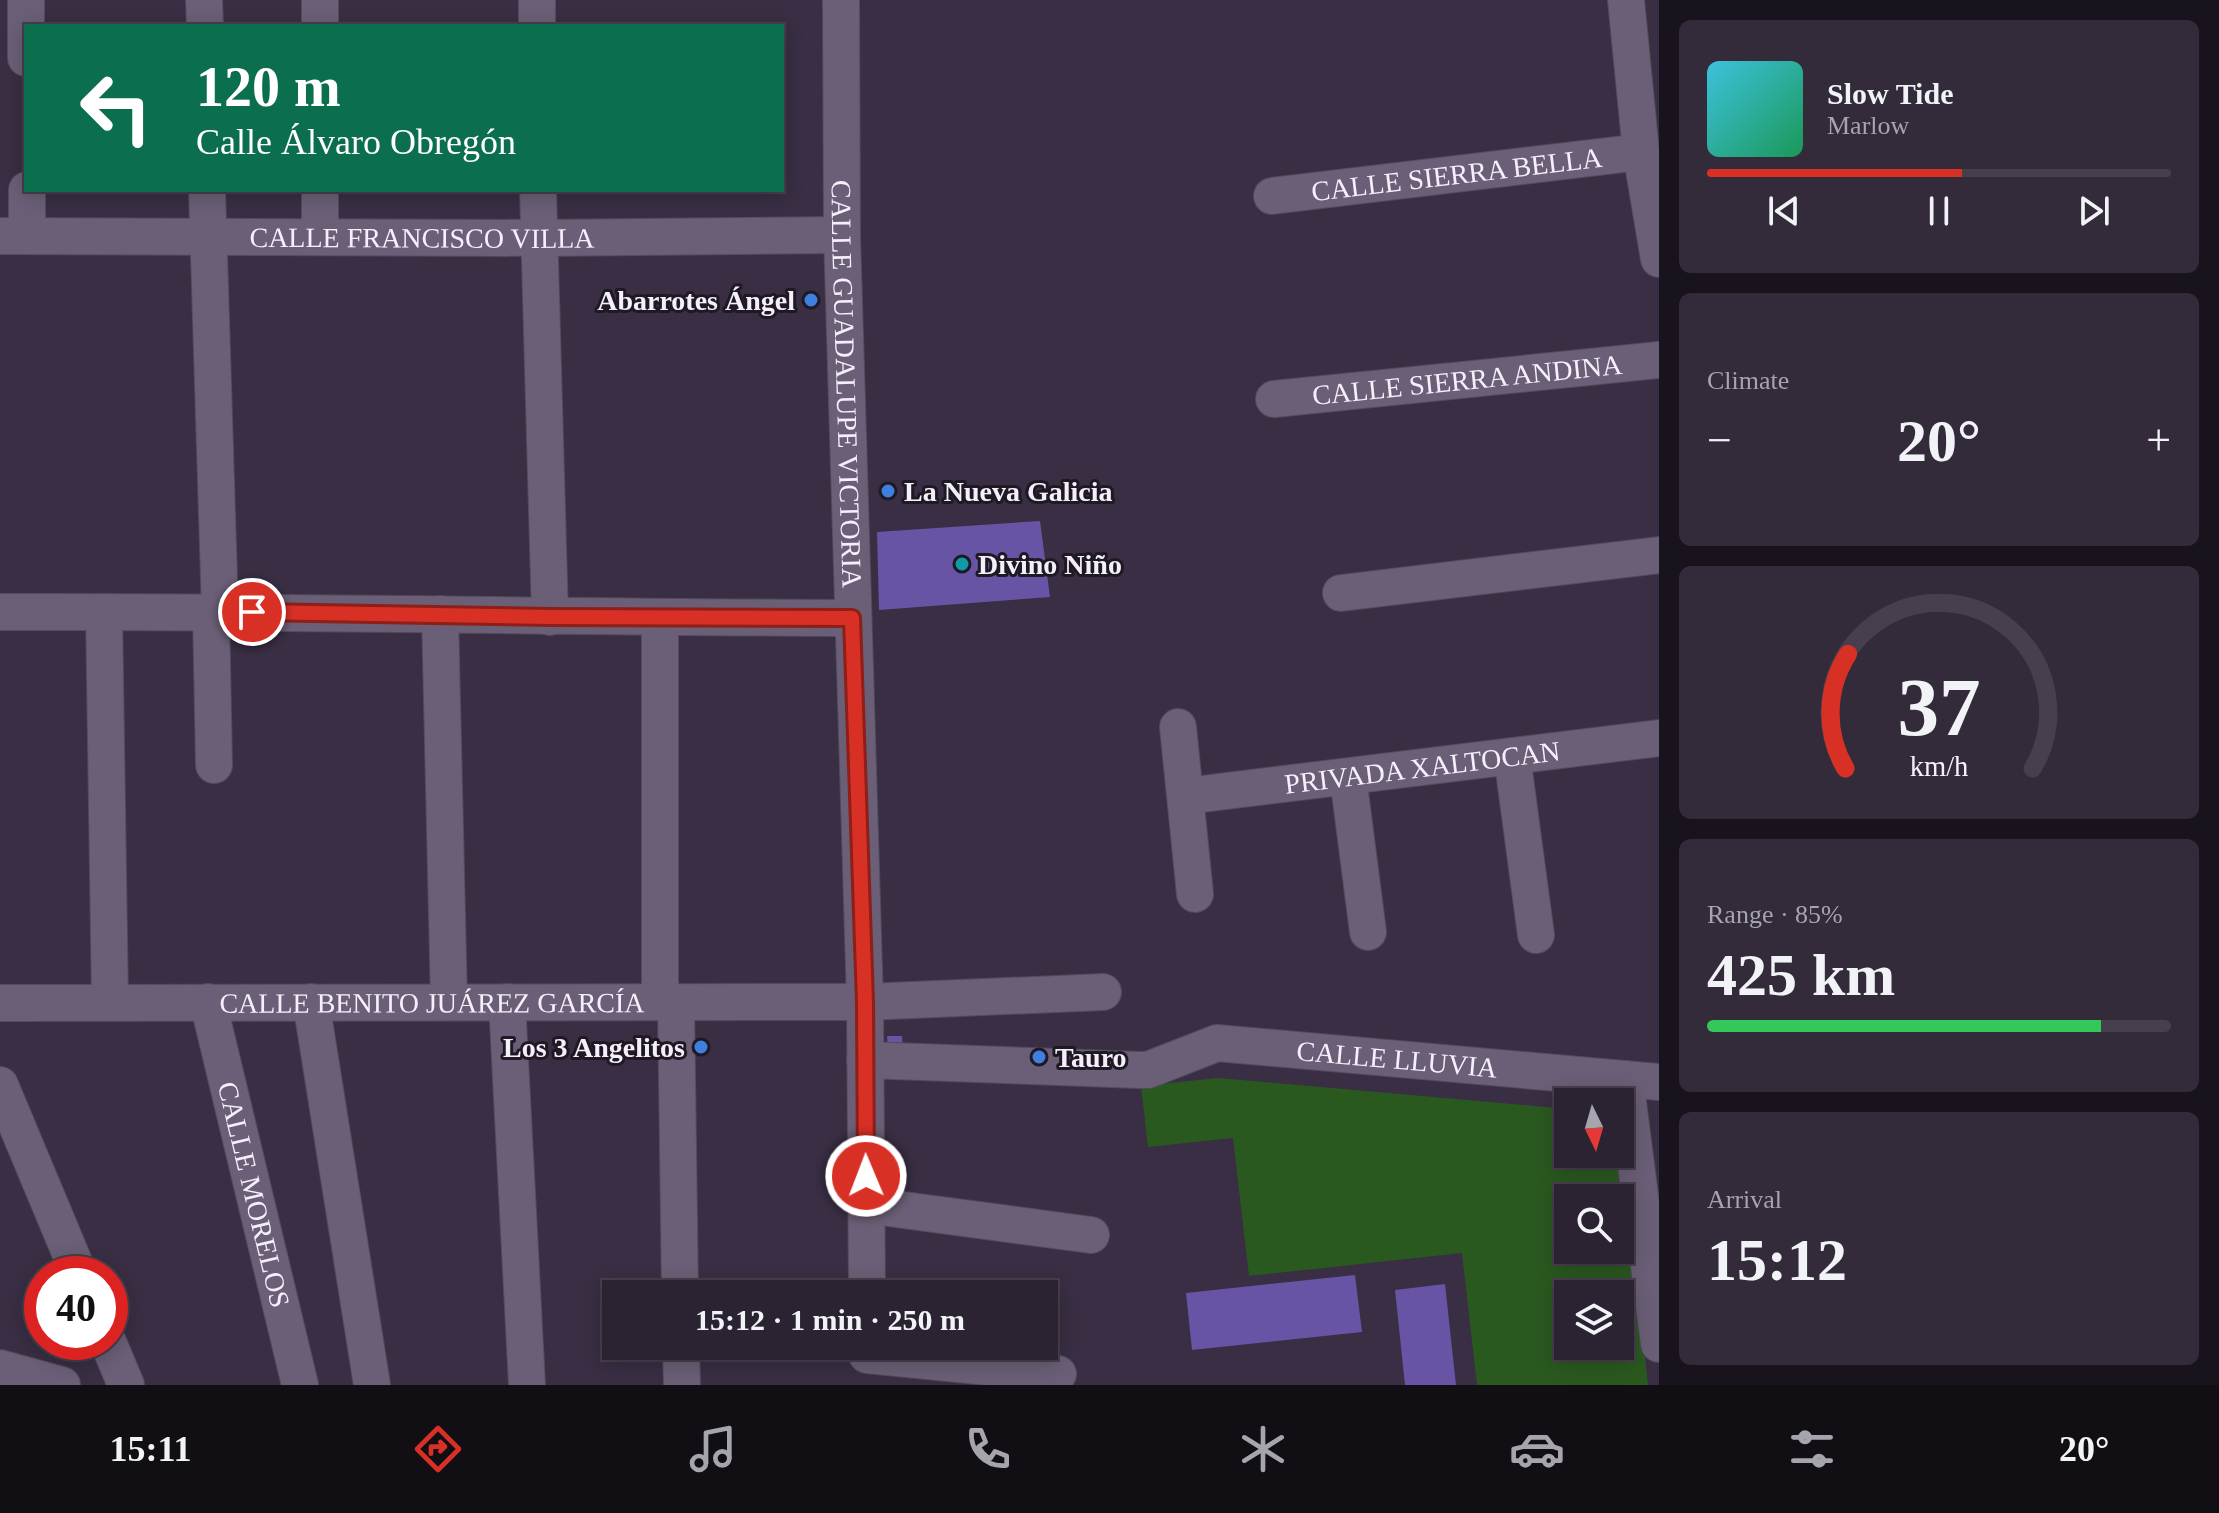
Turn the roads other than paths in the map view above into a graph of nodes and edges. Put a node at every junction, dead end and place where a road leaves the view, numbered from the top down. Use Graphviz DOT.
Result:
graph roads {
  1 [pos="26,0"];
  2 [pos="204,0"];
  3 [pos="320,0"];
  4 [pos="537,0"];
  5 [pos="841,0"];
  6 [pos="1626,0"];
  7 [pos="26,24"];
  8 [pos="205,24"];
  9 [pos="320,24"];
  10 [pos="537,24"];
  11 [pos="1641,152"];
  12 [pos="26,192"];
  13 [pos="207,192"];
  14 [pos="320,192"];
  15 [pos="538,192"];
  16 [pos="1272,196"];
  17 [pos="842,235"];
  18 [pos="14,236"];
  19 [pos="208,236"];
  20 [pos="320,236"];
  21 [pos="542,238"];
  22 [pos="1659,259"];
  23 [pos="1659,360"];
  24 [pos="1274,399"];
  25 [pos="1659,555"];
  26 [pos="1341,593"];
  27 [pos="0,612"];
  28 [pos="104,612"];
  29 [pos="216,612"];
  30 [pos="440,614"];
  31 [pos="550,617"];
  32 [pos="660,617"];
  33 [pos="852,618"];
  34 [pos="1178,727"];
  35 [pos="1659,738"];
  36 [pos="1512,756"];
  37 [pos="214,765"];
  38 [pos="1348,777"];
  39 [pos="1186,796"];
  40 [pos="1195,894"];
  41 [pos="1368,932"];
  42 [pos="1536,935"];
  43 [pos="1103,992"];
  44 [pos="110,1002"];
  45 [pos="208,1002"];
  46 [pos="311,1002"];
  47 [pos="449,1002"];
  48 [pos="507,1002"];
  49 [pos="668,1002"];
  50 [pos="865,1002"];
  51 [pos="0,1003"];
  52 [pos="865,1060"];
  53 [pos="1642,1080"];
  54 [pos="0,1085"];
  55 [pos="866,1205"];
  56 [pos="1091,1235"];
  57 [pos="71,1256"];
  58 [pos="679,1280"];
  59 [pos="867,1280"];
  60 [pos="1659,1344"];
  61 [pos="116,1360"];
  62 [pos="681,1360"];
  63 [pos="867,1362"];
  64 [pos="0,1368"];
  65 [pos="1058,1374"];
  66 [pos="62,1385"];
  67 [pos="126,1385"];
  68 [pos="300,1385"];
  69 [pos="372,1385"];
  70 [pos="527,1385"];
  71 [pos="682,1385"];
  1 -- 7 [label="street"];
  2 -- 8 [label="street"];
  3 -- 9 [label="street"];
  4 -- 10 [label="street"];
  5 -- 17 [label="street, CALLE GUADALUPE VICTORIA"];
  6 -- 11 [label="street"];
  11 -- 16 [label="street, CALLE SIERRA BELLA"];
  11 -- 22 [label="street"];
  12 -- 18 [label="street"];
  13 -- 19 [label="street"];
  14 -- 20 [label="street"];
  15 -- 21 [label="street"];
  17 -- 21 [label="street, CALLE FRANCISCO VILLA"];
  17 -- 33 [label="street, CALLE GUADALUPE VICTORIA"];
  18 -- 19 [label="street, CALLE FRANCISCO VILLA"];
  19 -- 20 [label="street, CALLE FRANCISCO VILLA"];
  19 -- 29 [label="street"];
  20 -- 21 [label="street, CALLE FRANCISCO VILLA"];
  21 -- 31 [label="street"];
  23 -- 24 [label="street, CALLE SIERRA ANDINA"];
  25 -- 26 [label="street"];
  27 -- 28 [label="street"];
  28 -- 29 [label="street"];
  28 -- 44 [label="street"];
  29 -- 30 [label="street"];
  29 -- 37 [label="street"];
  30 -- 31 [label="street"];
  30 -- 47 [label="street"];
  31 -- 32 [label="street"];
  32 -- 33 [label="street"];
  32 -- 49 [label="street"];
  33 -- 50 [label="street, CALLE GUADALUPE VICTORIA"];
  34 -- 39 [label="street"];
  35 -- 36 [label="street, PRIVADA XALTOCAN"];
  36 -- 38 [label="street, PRIVADA XALTOCAN"];
  36 -- 42 [label="street"];
  38 -- 39 [label="street, PRIVADA XALTOCAN"];
  38 -- 41 [label="street"];
  39 -- 40 [label="street"];
  43 -- 50 [label="street, CALLE BENITO JUÁREZ GARCÍA"];
  44 -- 45 [label="street, CALLE BENITO JUÁREZ GARCÍA"];
  44 -- 51 [label="street, CALLE BENITO JUÁREZ GARCÍA"];
  45 -- 46 [label="street, CALLE BENITO JUÁREZ GARCÍA"];
  45 -- 68 [label="street, CALLE MORELOS"];
  46 -- 47 [label="street, CALLE BENITO JUÁREZ GARCÍA"];
  46 -- 69 [label="street"];
  47 -- 48 [label="street, CALLE BENITO JUÁREZ GARCÍA"];
  48 -- 49 [label="street, CALLE BENITO JUÁREZ GARCÍA"];
  48 -- 70 [label="street"];
  49 -- 50 [label="street, CALLE BENITO JUÁREZ GARCÍA"];
  49 -- 58 [label="street"];
  50 -- 52 [label="street, CALLE GUADALUPE VICTORIA"];
  52 -- 53 [label="street, CALLE LLUVIA"];
  52 -- 55 [label="street, CALLE GUADALUPE VICTORIA"];
  53 -- 60 [label="street"];
  54 -- 57 [label="street"];
  55 -- 56 [label="street"];
  55 -- 59 [label="street, CALLE GUADALUPE VICTORIA"];
  61 -- 67 [label="street"];
  62 -- 71 [label="street"];
  63 -- 65 [label="street"];
  64 -- 66 [label="street"];
}
